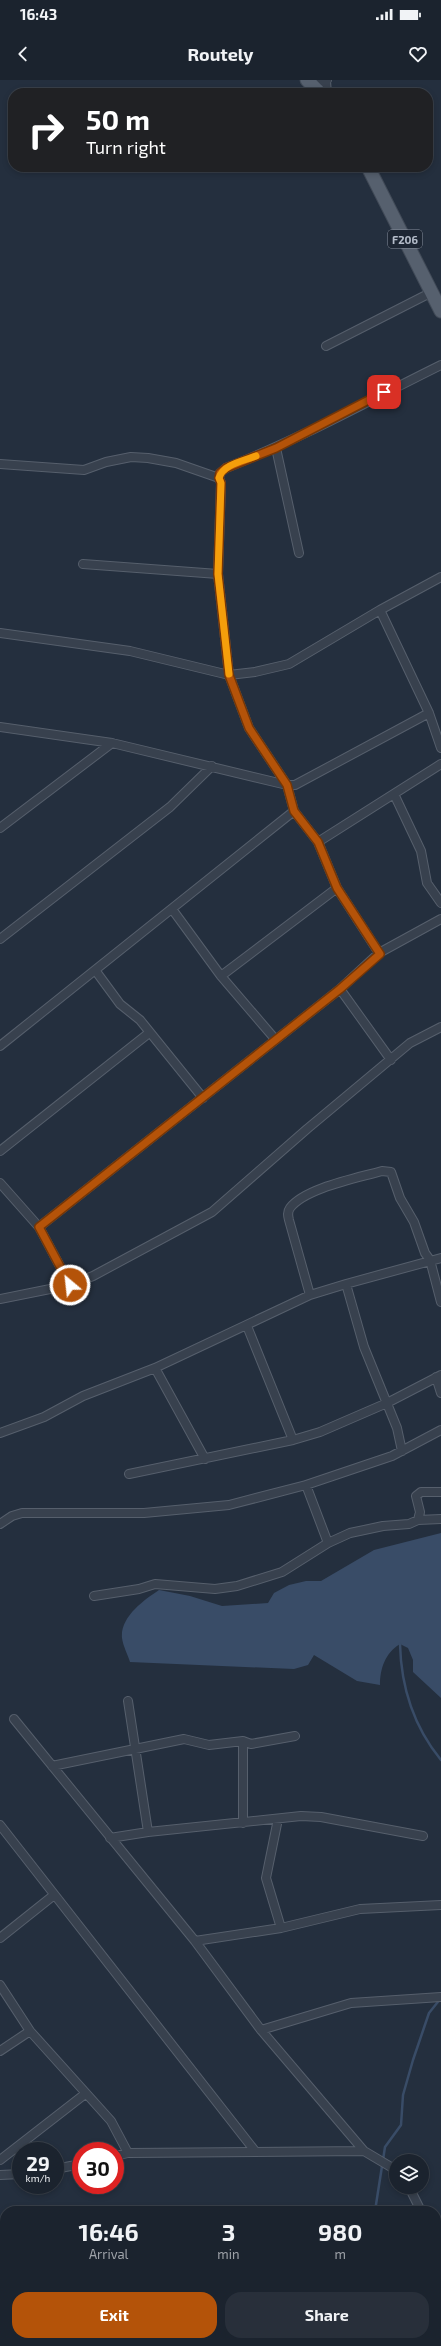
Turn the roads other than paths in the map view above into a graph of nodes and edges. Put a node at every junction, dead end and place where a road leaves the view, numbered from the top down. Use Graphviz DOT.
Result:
graph roads {
  1 [pos="326,80"];
  2 [pos="309,81"];
  3 [pos="371,172"];
  4 [pos="432,292"];
  5 [pos="441,311"];
  6 [pos="326,346"];
  7 [pos="441,364"];
  8 [pos="276,448"];
  9 [pos="0,464"];
  10 [pos="219,478"];
  11 [pos="299,553"];
  12 [pos="83,564"];
  13 [pos="218,574"];
  14 [pos="441,577"];
  15 [pos="380,610"];
  16 [pos="0,633"];
  17 [pos="229,675"];
  18 [pos="429,713"];
  19 [pos="0,727"];
  20 [pos="112,743"];
  21 [pos="441,748"];
  22 [pos="441,764"];
  23 [pos="212,766"];
  24 [pos="287,785"];
  25 [pos="394,794"];
  26 [pos="294,811"];
  27 [pos="0,828"];
  28 [pos="318,842"];
  29 [pos="337,888"];
  30 [pos="441,903"];
  31 [pos="172,909"];
  32 [pos="441,919"];
  33 [pos="0,939"];
  34 [pos="380,954"];
  35 [pos="95,970"];
  36 [pos="221,976"];
  37 [pos="340,989"];
  38 [pos="441,1027"];
  39 [pos="149,1033"];
  40 [pos="275,1039"];
  41 [pos="0,1046"];
  42 [pos="391,1060"];
  43 [pos="203,1098"];
  44 [pos="0,1151"];
  45 [pos="0,1182"];
  46 [pos="39,1227"];
  47 [pos="441,1258"];
  48 [pos="430,1260"];
  49 [pos="346,1284"];
  50 [pos="70,1285"];
  51 [pos="310,1296"];
  52 [pos="0,1299"];
  53 [pos="441,1302"];
  54 [pos="247,1326"];
  55 [pos="156,1368"];
  56 [pos="439,1376"];
  57 [pos="441,1393"];
  58 [pos="387,1403"];
  59 [pos="441,1430"];
  60 [pos="0,1433"];
  61 [pos="293,1440"];
  62 [pos="402,1451"];
  63 [pos="205,1459"];
  64 [pos="129,1474"];
  65 [pos="306,1485"];
  66 [pos="441,1492"];
  67 [pos="441,1518"];
  68 [pos="418,1520"];
  69 [pos="0,1524"];
  70 [pos="328,1543"];
  71 [pos="94,1596"];
  72 [pos="128,1701"];
  73 [pos="14,1719"];
  74 [pos="295,1736"];
  75 [pos="243,1741"];
  76 [pos="134,1748"];
  77 [pos="52,1766"];
  78 [pos="278,1819"];
  79 [pos="243,1823"];
  80 [pos="0,1825"];
  81 [pos="148,1832"];
  82 [pos="423,1836"];
  83 [pos="110,1838"];
  84 [pos="54,1895"];
  85 [pos="441,1905"];
  86 [pos="281,1928"];
  87 [pos="0,1938"];
  88 [pos="194,1941"];
  89 [pos="0,1985"];
  90 [pos="441,1997"];
  91 [pos="261,2030"];
  92 [pos="30,2031"];
  93 [pos="0,2051"];
  94 [pos="85,2094"];
  95 [pos="255,2151"];
  96 [pos="364,2151"];
  97 [pos="128,2154"];
  98 [pos="124,2155"];
  99 [pos="0,2160"];
  100 [pos="389,2166"];
  101 [pos="12,2174"];
  102 [pos="0,2175"];
  103 [pos="412,2194"];
  104 [pos="418,2206"];
  1 -- 2 [label="street"];
  3 -- 4 [label="main road, F206"];
  4 -- 5 [label="main road, F206"];
  4 -- 6 [label="street"];
  7 -- 8 [label="street"];
  8 -- 10 [label="street"];
  8 -- 11 [label="street"];
  9 -- 10 [label="street"];
  10 -- 13 [label="street"];
  12 -- 13 [label="street"];
  13 -- 17 [label="street"];
  14 -- 15 [label="street"];
  15 -- 17 [label="street"];
  15 -- 18 [label="street"];
  16 -- 17 [label="street"];
  17 -- 24 [label="street"];
  18 -- 21 [label="street"];
  18 -- 24 [label="street"];
  19 -- 20 [label="street"];
  20 -- 23 [label="street"];
  20 -- 27 [label="street"];
  22 -- 25 [label="street"];
  23 -- 24 [label="street"];
  23 -- 33 [label="street"];
  24 -- 26 [label="street"];
  25 -- 28 [label="street"];
  25 -- 30 [label="street"];
  26 -- 28 [label="street"];
  26 -- 31 [label="street"];
  28 -- 29 [label="street"];
  29 -- 34 [label="street"];
  29 -- 36 [label="street"];
  31 -- 35 [label="street"];
  31 -- 36 [label="street"];
  32 -- 34 [label="street"];
  34 -- 37 [label="street"];
  35 -- 39 [label="street"];
  35 -- 41 [label="street"];
  36 -- 40 [label="street"];
  37 -- 40 [label="street"];
  37 -- 42 [label="street"];
  38 -- 42 [label="street"];
  39 -- 43 [label="street"];
  39 -- 44 [label="street"];
  40 -- 43 [label="street"];
  42 -- 50 [label="street"];
  43 -- 46 [label="street"];
  45 -- 46 [label="street"];
  46 -- 50 [label="street"];
  47 -- 48 [label="street"];
  48 -- 49 [label="street"];
  48 -- 51 [label="street"];
  48 -- 53 [label="street"];
  49 -- 51 [label="street"];
  49 -- 58 [label="street"];
  50 -- 52 [label="street"];
  51 -- 54 [label="street"];
  54 -- 55 [label="street"];
  54 -- 61 [label="street"];
  55 -- 60 [label="street"];
  55 -- 63 [label="street"];
  56 -- 57 [label="street"];
  56 -- 58 [label="street"];
  58 -- 61 [label="street"];
  58 -- 62 [label="street"];
  59 -- 62 [label="street"];
  61 -- 63 [label="street"];
  62 -- 65 [label="street"];
  63 -- 64 [label="street"];
  65 -- 69 [label="street"];
  65 -- 70 [label="street"];
  66 -- 68 [label="street"];
  67 -- 68 [label="street"];
  68 -- 70 [label="street"];
  70 -- 71 [label="street"];
  72 -- 76 [label="street"];
  73 -- 77 [label="street"];
  74 -- 75 [label="street"];
  75 -- 76 [label="street"];
  75 -- 79 [label="street"];
  76 -- 77 [label="street"];
  76 -- 81 [label="street"];
  77 -- 83 [label="street"];
  78 -- 79 [label="street"];
  78 -- 82 [label="street"];
  78 -- 86 [label="street"];
  79 -- 81 [label="street"];
  80 -- 84 [label="street"];
  81 -- 83 [label="street"];
  83 -- 88 [label="street"];
  84 -- 87 [label="street"];
  84 -- 95 [label="street"];
  85 -- 86 [label="street"];
  86 -- 88 [label="street"];
  88 -- 91 [label="street"];
  89 -- 92 [label="street"];
  90 -- 91 [label="street"];
  91 -- 96 [label="street"];
  92 -- 93 [label="street"];
  92 -- 94 [label="street"];
  94 -- 97 [label="street"];
  94 -- 99 [label="street"];
  95 -- 96 [label="street"];
  95 -- 97 [label="street"];
  96 -- 100 [label="street"];
  97 -- 98 [label="street"];
  101 -- 102 [label="street"];
  103 -- 104 [label="street"];
}
